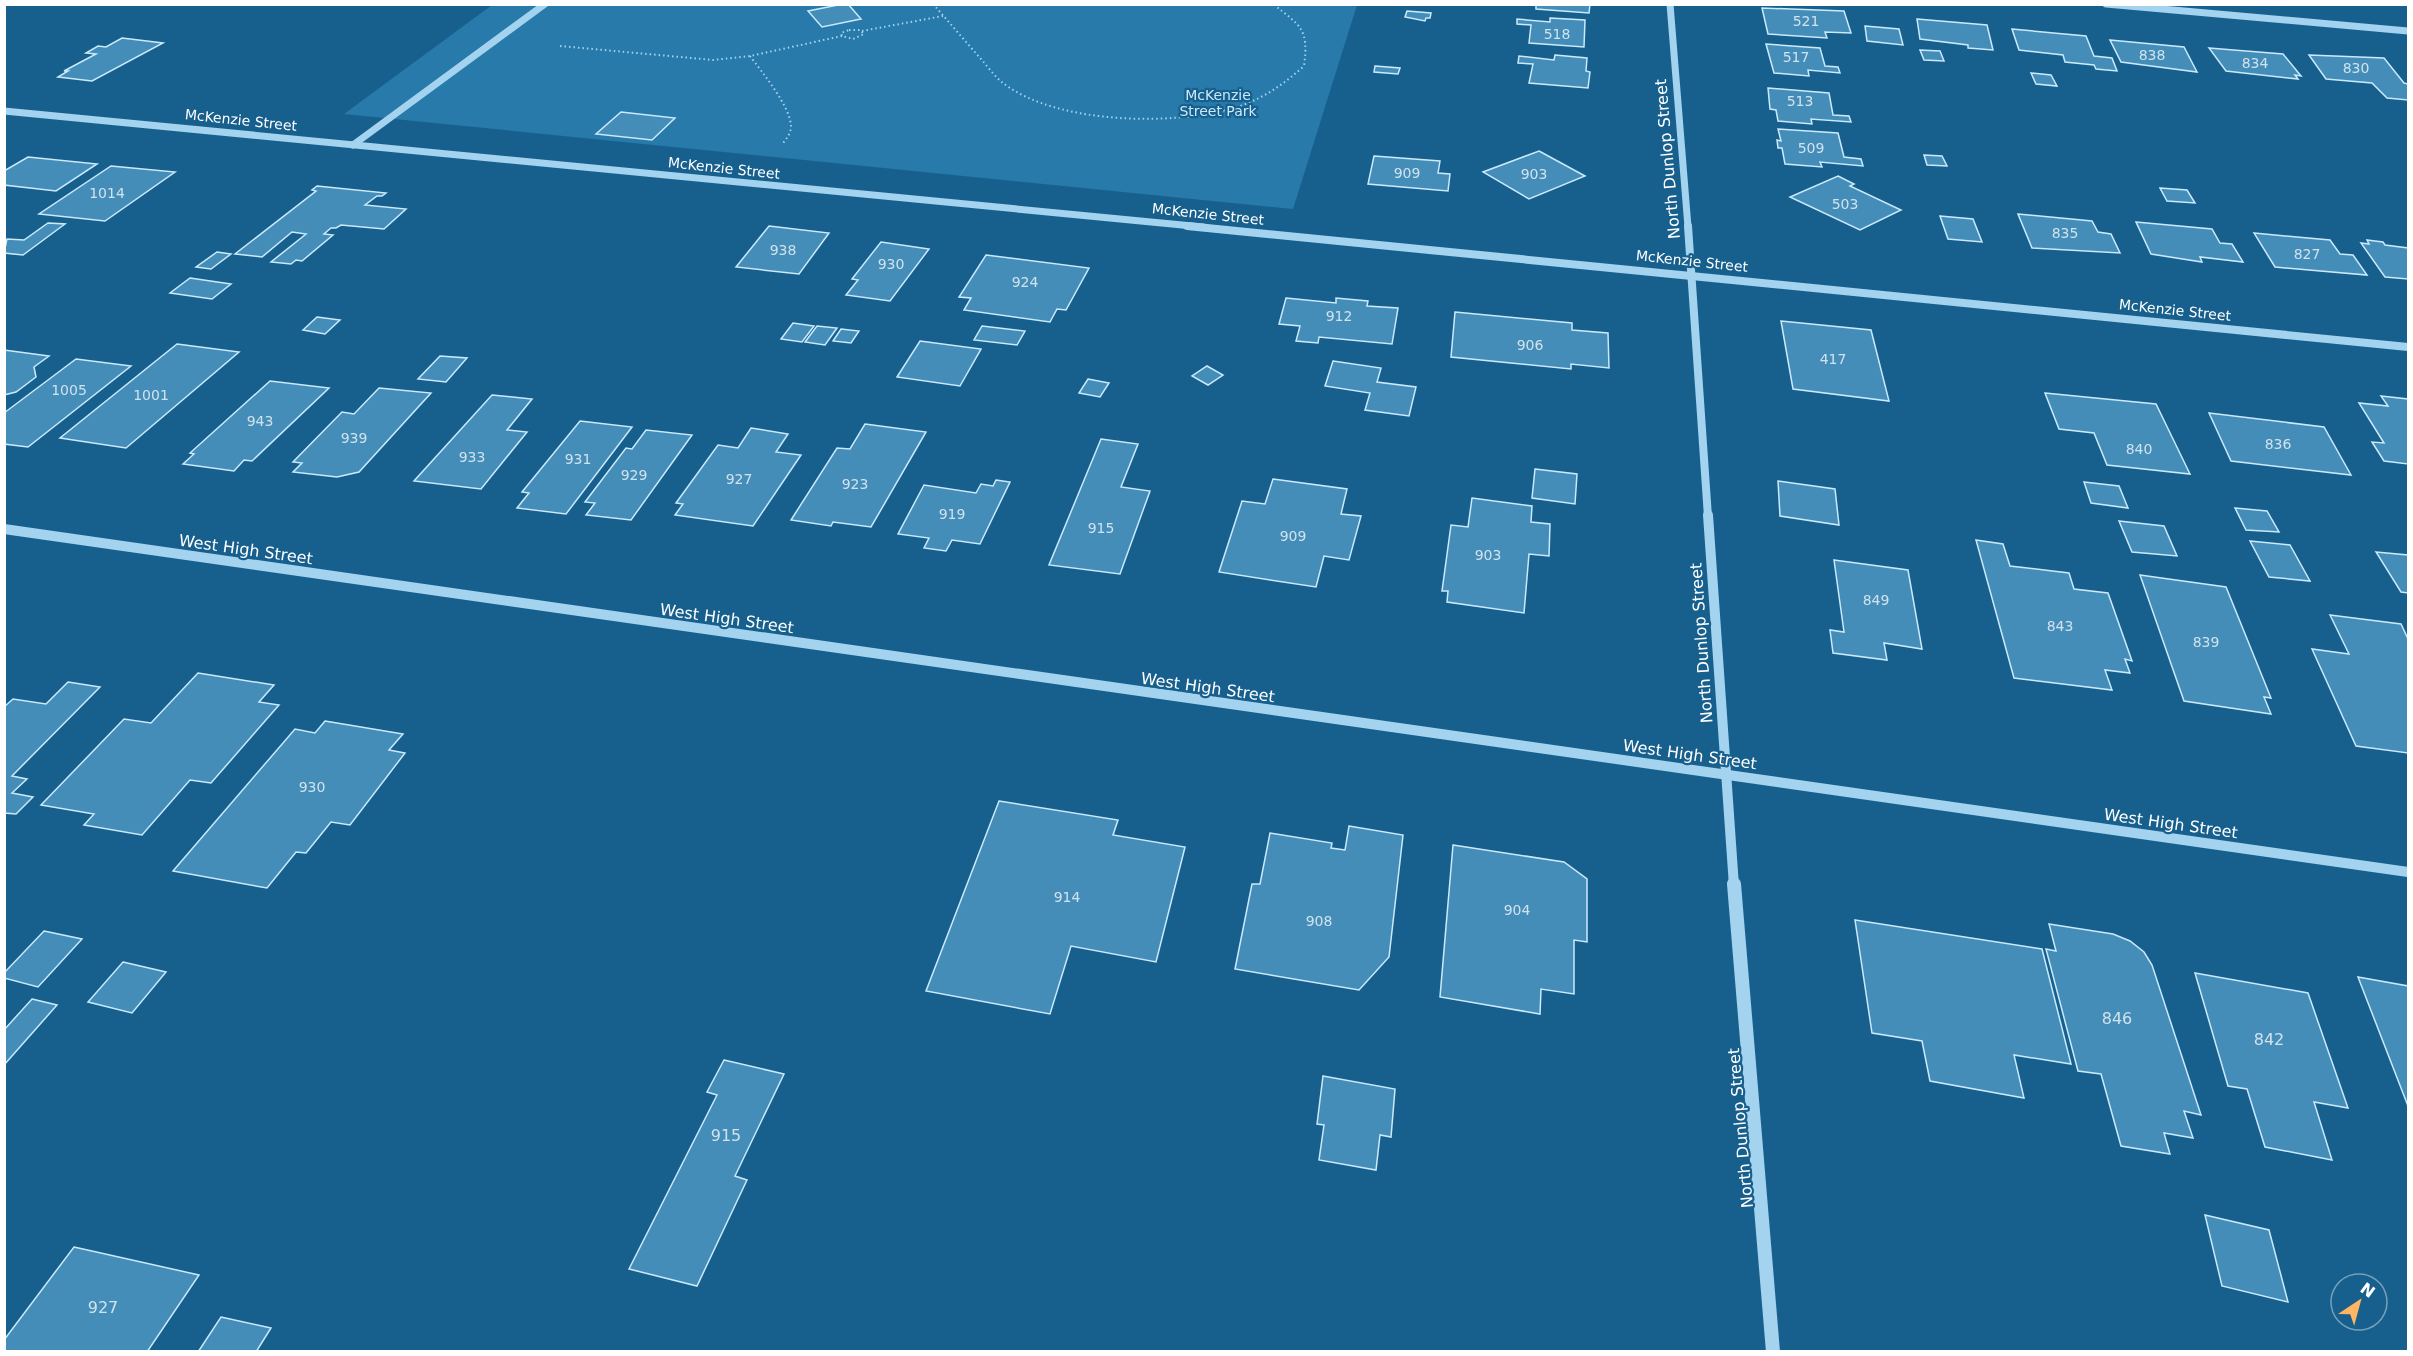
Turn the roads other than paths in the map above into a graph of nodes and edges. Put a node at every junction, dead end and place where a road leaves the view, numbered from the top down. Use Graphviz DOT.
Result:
graph roads {
  1 [pos="545,4"];
  2 [pos="1670,4"];
  3 [pos="2106,4"];
  4 [pos="2409,31"];
  5 [pos="4,111"];
  6 [pos="353,145"];
  7 [pos="1692,275"];
  8 [pos="2409,347"];
  9 [pos="4,529"];
  10 [pos="1725,774"];
  11 [pos="2409,872"];
  12 [pos="1773,1352"];
  1 -- 6 [label="street"];
  2 -- 7 [label="street, North Dunlop Street"];
  3 -- 4 [label="street"];
  5 -- 6 [label="street, McKenzie Street"];
  6 -- 7 [label="street, McKenzie Street"];
  7 -- 8 [label="street, McKenzie Street"];
  7 -- 10 [label="street, North Dunlop Street"];
  9 -- 10 [label="street, West High Street"];
  10 -- 11 [label="street, West High Street"];
  10 -- 12 [label="street, North Dunlop Street"];
}
